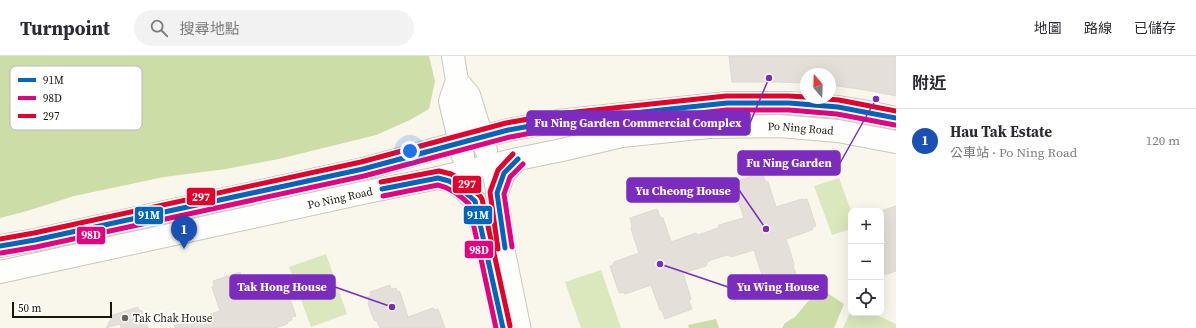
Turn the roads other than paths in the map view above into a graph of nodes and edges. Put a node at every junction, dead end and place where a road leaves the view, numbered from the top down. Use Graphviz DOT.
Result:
graph roads {
  1 [pos="453,56"];
  2 [pos="457,81"];
  3 [pos="896,118"];
  4 [pos="454,120"];
  5 [pos="482,137"];
  6 [pos="896,142"];
  7 [pos="460,143"];
  8 [pos="434,149"];
  9 [pos="518,159"];
  10 [pos="490,165"];
  11 [pos="467,170"];
  12 [pos="438,178"];
  13 [pos="497,193"];
  14 [pos="475,201"];
  15 [pos="0,246"];
  16 [pos="0,272"];
  17 [pos="503,328"];
  18 [pos="521,328"];
  1 -- 2 [label="main road"];
  2 -- 4 [label="main road"];
  2 -- 5 [label="main road"];
  3 -- 5 [label="main road"];
  4 -- 7 [label="main road"];
  4 -- 8 [label="main road"];
  5 -- 7 [label="main road"];
  5 -- 10 [label="main road"];
  6 -- 9 [label="main road, Po Ning Road"];
  7 -- 8 [label="main road"];
  7 -- 11 [label="main road"];
  8 -- 15 [label="main road"];
  9 -- 10 [label="main road, Po Ning Road"];
  9 -- 13 [label="main road"];
  10 -- 11 [label="main road, Po Ning Road"];
  10 -- 13 [label="street"];
  11 -- 12 [label="main road, Po Ning Road"];
  11 -- 14 [label="street"];
  12 -- 14 [label="main road"];
  12 -- 16 [label="main road, Po Ning Road"];
  13 -- 18 [label="street"];
  14 -- 17 [label="street"];
}
